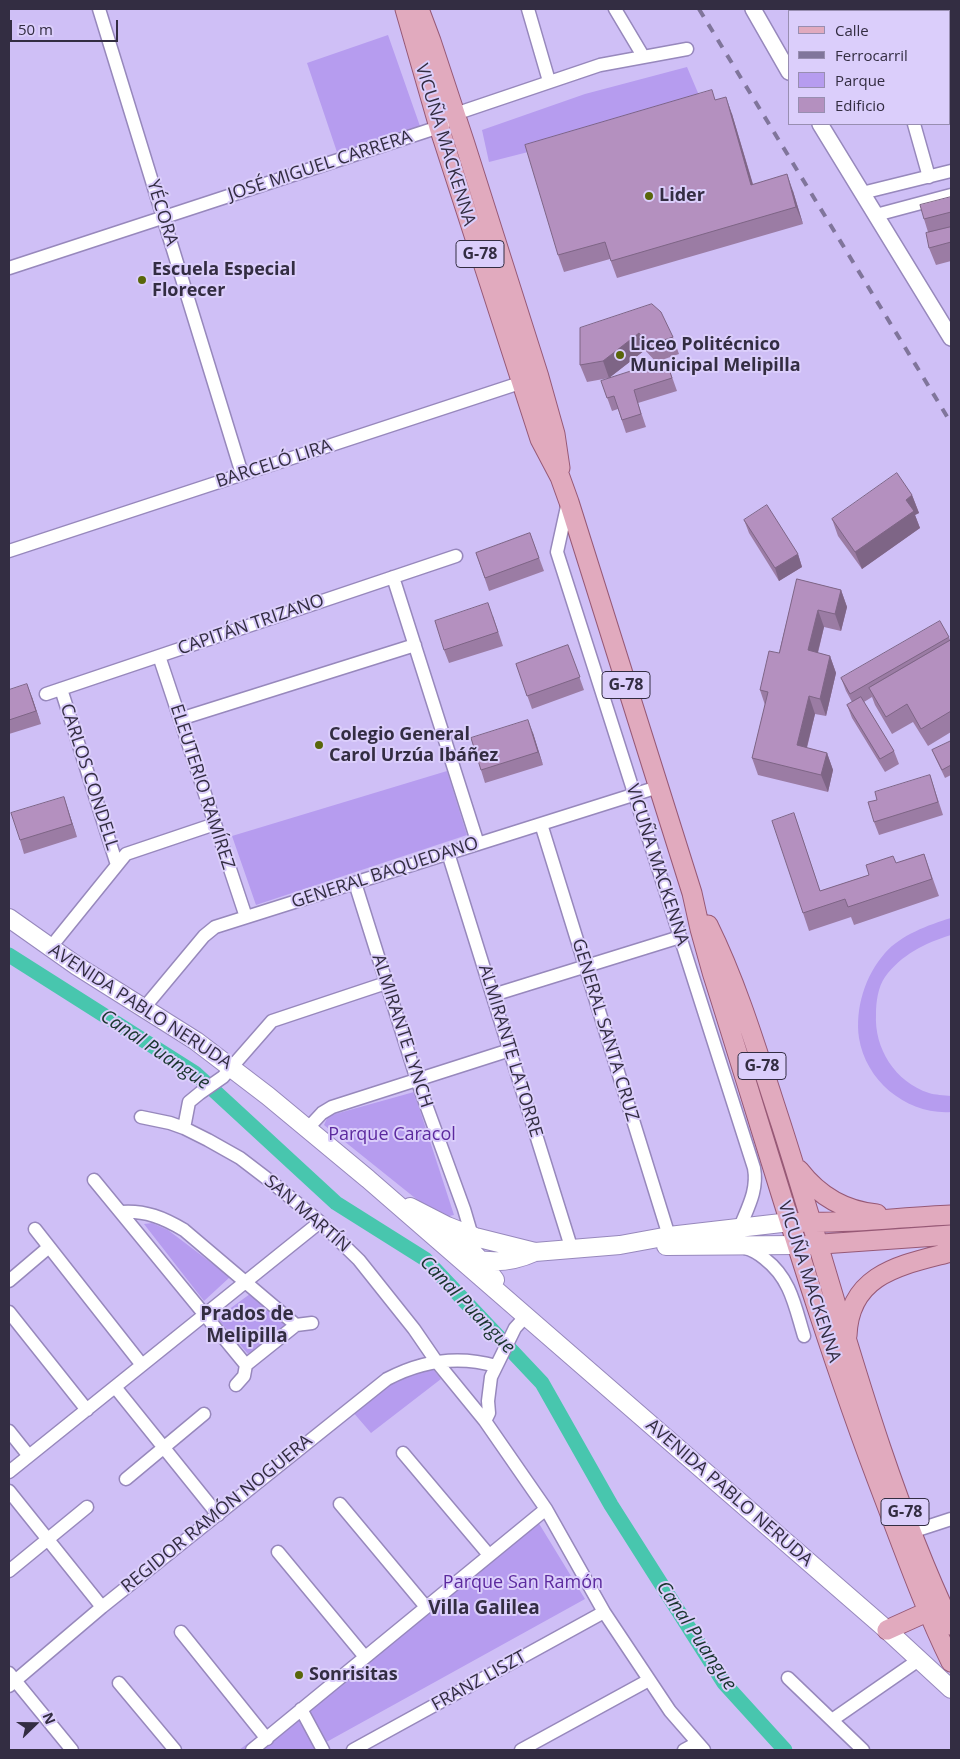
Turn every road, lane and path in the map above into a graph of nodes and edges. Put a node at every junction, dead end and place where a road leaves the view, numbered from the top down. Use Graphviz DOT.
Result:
graph roads {
  1 [pos="99,9"];
  2 [pos="405,9"];
  3 [pos="419,9"];
  4 [pos="528,9"];
  5 [pos="614,9"];
  6 [pos="753,9"];
  7 [pos="687,48"];
  8 [pos="643,56"];
  9 [pos="788,70"];
  10 [pos="549,82"];
  11 [pos="455,114"];
  12 [pos="821,125"];
  13 [pos="914,125"];
  14 [pos="439,127"];
  15 [pos="951,171"];
  16 [pos="929,176"];
  17 [pos="862,194"];
  18 [pos="951,194"];
  19 [pos="876,215"];
  20 [pos="163,218"];
  21 [pos="9,268"];
  22 [pos="951,338"];
  23 [pos="530,379"];
  24 [pos="242,474"];
  25 [pos="569,502"];
  26 [pos="9,551"];
  27 [pos="456,556"];
  28 [pos="394,577"];
  29 [pos="415,645"];
  30 [pos="159,656"];
  31 [pos="61,689"];
  32 [pos="46,694"];
  33 [pos="180,719"];
  34 [pos="658,787"];
  35 [pos="634,794"];
  36 [pos="215,824"];
  37 [pos="541,824"];
  38 [pos="478,844"];
  39 [pos="448,853"];
  40 [pos="117,865"];
  41 [pos="354,883"];
  42 [pos="692,893"];
  43 [pos="246,917"];
  44 [pos="9,918"];
  45 [pos="680,937"];
  46 [pos="50,948"];
  47 [pos="585,966"];
  48 [pos="386,983"];
  49 [pos="493,995"];
  50 [pos="144,1008"];
  51 [pos="510,1050"];
  52 [pos="228,1072"];
  53 [pos="417,1080"];
  54 [pos="141,1117"];
  55 [pos="185,1122"];
  56 [pos="308,1128"];
  57 [pos="792,1160"];
  58 [pos="94,1180"];
  59 [pos="386,1194"];
  60 [pos="121,1212"];
  61 [pos="951,1215"];
  62 [pos="905,1217"];
  63 [pos="320,1222"];
  64 [pos="790,1222"];
  65 [pos="812,1223"];
  66 [pos="447,1226"];
  67 [pos="740,1228"];
  68 [pos="35,1229"];
  69 [pos="472,1236"];
  70 [pos="669,1236"];
  71 [pos="951,1236"];
  72 [pos="818,1244"];
  73 [pos="620,1245"];
  74 [pos="797,1245"];
  75 [pos="738,1246"];
  76 [pos="49,1247"];
  77 [pos="572,1250"];
  78 [pos="451,1251"];
  79 [pos="535,1252"];
  80 [pos="951,1252"];
  81 [pos="480,1260"];
  82 [pos="517,1260"];
  83 [pos="9,1281"];
  84 [pos="246,1282"];
  85 [pos="502,1292"];
  86 [pos="9,1312"];
  87 [pos="205,1315"];
  88 [pos="526,1316"];
  89 [pos="312,1323"];
  90 [pos="296,1325"];
  91 [pos="804,1336"];
  92 [pos="847,1343"];
  93 [pos="436,1361"];
  94 [pos="142,1365"];
  95 [pos="246,1365"];
  96 [pos="496,1366"];
  97 [pos="236,1385"];
  98 [pos="114,1387"];
  99 [pos="87,1410"];
  100 [pos="204,1414"];
  101 [pos="485,1421"];
  102 [pos="9,1430"];
  103 [pos="164,1448"];
  104 [pos="403,1453"];
  105 [pos="29,1456"];
  106 [pos="9,1472"];
  107 [pos="126,1478"];
  108 [pos="9,1491"];
  109 [pos="340,1504"];
  110 [pos="88,1507"];
  111 [pos="546,1509"];
  112 [pos="218,1515"];
  113 [pos="951,1519"];
  114 [pos="906,1534"];
  115 [pos="48,1539"];
  116 [pos="278,1552"];
  117 [pos="489,1554"];
  118 [pos="9,1572"];
  119 [pos="102,1607"];
  120 [pos="426,1607"];
  121 [pos="935,1608"];
  122 [pos="604,1612"];
  123 [pos="951,1626"];
  124 [pos="887,1630"];
  125 [pos="181,1632"];
  126 [pos="365,1657"];
  127 [pos="920,1659"];
  128 [pos="951,1662"];
  129 [pos="788,1678"];
  130 [pos="11,1680"];
  131 [pos="649,1680"];
  132 [pos="119,1683"];
  133 [pos="951,1689"];
  134 [pos="301,1709"];
  135 [pos="832,1720"];
  136 [pos="267,1739"];
  137 [pos="700,1747"];
  138 [pos="72,1750"];
  139 [pos="175,1750"];
  140 [pos="252,1750"];
  141 [pos="323,1750"];
  142 [pos="353,1750"];
  143 [pos="521,1750"];
  144 [pos="684,1750"];
  145 [pos="863,1750"];
  1 -- 20 [label="street, YÉCORA"];
  2 -- 14 [label="main road, VICUÑA MACKENNA / G-78"];
  3 -- 11 [label="main road, VICUÑA MACKENNA / G-78"];
  4 -- 10 [label="street"];
  5 -- 8 [label="street"];
  6 -- 9 [label="street"];
  7 -- 8 [label="street, JOSÉ MIGUEL CARRERA"];
  8 -- 10 [label="street, JOSÉ MIGUEL CARRERA"];
  10 -- 11 [label="street, JOSÉ MIGUEL CARRERA"];
  11 -- 14 [label="street, JOSÉ MIGUEL CARRERA"];
  11 -- 23 [label="main road, VICUÑA MACKENNA / G-78"];
  12 -- 17 [label="street"];
  13 -- 16 [label="street"];
  14 -- 20 [label="street, JOSÉ MIGUEL CARRERA"];
  14 -- 23 [label="main road, VICUÑA MACKENNA / G-78"];
  15 -- 16 [label="street"];
  16 -- 17 [label="street"];
  17 -- 19 [label="street"];
  18 -- 19 [label="street"];
  19 -- 22 [label="street"];
  20 -- 21 [label="street, JOSÉ MIGUEL CARRERA"];
  20 -- 24 [label="street, YÉCORA"];
  23 -- 24 [label="street, BARCELÓ LIRA"];
  23 -- 25 [label="main road, VICUÑA MACKENNA / G-78"];
  24 -- 26 [label="street, BARCELÓ LIRA"];
  25 -- 34 [label="main road, VICUÑA MACKENNA / G-78"];
  25 -- 35 [label="street, VICUÑA MACKENNA"];
  27 -- 28 [label="street, CAPITÁN TRIZANO"];
  28 -- 29 [label="street"];
  28 -- 30 [label="street, CAPITÁN TRIZANO"];
  29 -- 33 [label="street"];
  29 -- 38 [label="street"];
  30 -- 31 [label="street, CAPITÁN TRIZANO"];
  30 -- 33 [label="street, ELEUTERIO RAMÍREZ"];
  31 -- 32 [label="street, CAPITÁN TRIZANO"];
  31 -- 40 [label="street, CARLOS CONDELL"];
  33 -- 36 [label="street, ELEUTERIO RAMÍREZ"];
  34 -- 35 [label="street, GENERAL BAQUEDANO"];
  34 -- 42 [label="main road, VICUÑA MACKENNA / G-78"];
  35 -- 37 [label="street, GENERAL BAQUEDANO"];
  35 -- 45 [label="street, VICUÑA MACKENNA"];
  36 -- 40 [label="street"];
  36 -- 43 [label="street, ELEUTERIO RAMÍREZ"];
  37 -- 38 [label="street, GENERAL BAQUEDANO"];
  37 -- 47 [label="street, GENERAL SANTA CRUZ"];
  38 -- 39 [label="street, GENERAL BAQUEDANO"];
  39 -- 41 [label="street, GENERAL BAQUEDANO"];
  39 -- 49 [label="street, ALMIRANTE LATORRE"];
  40 -- 46 [label="street"];
  41 -- 43 [label="street, GENERAL BAQUEDANO"];
  41 -- 48 [label="street, ALMIRANTE LYNCH"];
  42 -- 57 [label="main road, VICUÑA MACKENNA / G-78"];
  42 -- 64 [label="main road, VICUÑA MACKENNA / G-78"];
  43 -- 50 [label="street, GENERAL BAQUEDANO"];
  44 -- 46 [label="main road, AVENIDA PABLO NERUDA"];
  45 -- 47 [label="street"];
  45 -- 67 [label="street, VICUÑA MACKENNA"];
  46 -- 50 [label="main road, AVENIDA PABLO NERUDA"];
  47 -- 49 [label="street"];
  47 -- 70 [label="street, GENERAL SANTA CRUZ"];
  48 -- 52 [label="street"];
  48 -- 53 [label="street, ALMIRANTE LYNCH"];
  49 -- 51 [label="street, ALMIRANTE LATORRE"];
  50 -- 52 [label="main road, AVENIDA PABLO NERUDA"];
  51 -- 53 [label="street"];
  51 -- 77 [label="street, ALMIRANTE LATORRE"];
  52 -- 55 [label="street"];
  52 -- 56 [label="main road, AVENIDA PABLO NERUDA"];
  53 -- 56 [label="street"];
  53 -- 69 [label="street, ALMIRANTE LYNCH"];
  54 -- 55 [label="street, SAN MARTÍN"];
  55 -- 63 [label="street, SAN MARTÍN"];
  56 -- 59 [label="main road, AVENIDA PABLO NERUDA"];
  57 -- 62 [label="main road"];
  57 -- 65 [label="main road, VICUÑA MACKENNA / G-78"];
  58 -- 60 [label="street"];
  59 -- 66 [label="main road, AVENIDA PABLO NERUDA"];
  59 -- 78 [label="main road, AVENIDA PABLO NERUDA"];
  60 -- 84 [label="street"];
  60 -- 87 [label="street"];
  61 -- 62 [label="main road"];
  62 -- 65 [label="main road"];
  63 -- 84 [label="street"];
  63 -- 93 [label="street, SAN MARTÍN"];
  64 -- 65 [label="main road"];
  64 -- 67 [label="main road"];
  64 -- 74 [label="main road, VICUÑA MACKENNA / G-78"];
  65 -- 72 [label="main road, VICUÑA MACKENNA / G-78"];
  66 -- 69 [label="main road"];
  66 -- 81 [label="main road, AVENIDA PABLO NERUDA"];
  67 -- 70 [label="main road"];
  68 -- 76 [label="street"];
  69 -- 79 [label="main road"];
  70 -- 73 [label="main road"];
  71 -- 72 [label="main road"];
  72 -- 74 [label="main road"];
  72 -- 92 [label="main road, VICUÑA MACKENNA / G-78"];
  73 -- 75 [label="main road"];
  73 -- 77 [label="main road"];
  74 -- 75 [label="main road"];
  74 -- 114 [label="main road, VICUÑA MACKENNA / G-78"];
  75 -- 91 [label="street, VICUÑA MACKENNA"];
  76 -- 83 [label="street"];
  76 -- 94 [label="street"];
  77 -- 79 [label="main road"];
  78 -- 81 [label="main road"];
  78 -- 85 [label="main road, AVENIDA PABLO NERUDA"];
  79 -- 82 [label="main road"];
  80 -- 92 [label="main road"];
  81 -- 82 [label="main road"];
  81 -- 85 [label="main road, AVENIDA PABLO NERUDA"];
  82 -- 85 [label="main road"];
  84 -- 87 [label="street"];
  84 -- 90 [label="street"];
  85 -- 88 [label="main road, AVENIDA PABLO NERUDA"];
  86 -- 99 [label="street"];
  87 -- 94 [label="street"];
  87 -- 95 [label="street"];
  88 -- 96 [label="street"];
  88 -- 124 [label="main road, AVENIDA PABLO NERUDA"];
  89 -- 90 [label="street"];
  90 -- 95 [label="street"];
  92 -- 114 [label="main road, VICUÑA MACKENNA / G-78"];
  93 -- 96 [label="street, REGIDOR RAMÓN NOGUERA"];
  93 -- 101 [label="street, SAN MARTÍN"];
  93 -- 112 [label="street, REGIDOR RAMÓN NOGUERA"];
  94 -- 98 [label="street"];
  95 -- 97 [label="street"];
  96 -- 101 [label="street"];
  98 -- 99 [label="street"];
  98 -- 103 [label="street"];
  99 -- 105 [label="street"];
  100 -- 103 [label="street"];
  101 -- 111 [label="street, SAN MARTÍN"];
  102 -- 105 [label="street"];
  103 -- 107 [label="street"];
  103 -- 112 [label="street"];
  104 -- 117 [label="street"];
  105 -- 106 [label="street"];
  108 -- 115 [label="street"];
  109 -- 120 [label="street"];
  110 -- 115 [label="street"];
  111 -- 117 [label="street"];
  111 -- 122 [label="street, SAN MARTÍN"];
  112 -- 119 [label="street, REGIDOR RAMÓN NOGUERA"];
  113 -- 114 [label="street"];
  114 -- 121 [label="main road, VICUÑA MACKENNA / G-78"];
  115 -- 118 [label="street"];
  115 -- 119 [label="street"];
  116 -- 126 [label="street"];
  117 -- 120 [label="street"];
  119 -- 130 [label="street, REGIDOR RAMÓN NOGUERA"];
  120 -- 126 [label="street"];
  121 -- 123 [label="main road, VICUÑA MACKENNA / G-78"];
  121 -- 124 [label="main road"];
  121 -- 128 [label="main road, VICUÑA MACKENNA / G-78"];
  122 -- 131 [label="street, SAN MARTÍN"];
  122 -- 142 [label="street, FRANZ LISZT"];
  124 -- 127 [label="main road, AVENIDA PABLO NERUDA"];
  125 -- 136 [label="street"];
  126 -- 134 [label="street"];
  127 -- 133 [label="main road, AVENIDA PABLO NERUDA"];
  127 -- 135 [label="street"];
  129 -- 135 [label="street"];
  130 -- 138 [label="street"];
  131 -- 137 [label="street, SAN MARTÍN"];
  131 -- 143 [label="street"];
  132 -- 139 [label="street"];
  134 -- 136 [label="street"];
  134 -- 141 [label="street"];
  135 -- 145 [label="street"];
  136 -- 140 [label="street"];
  137 -- 144 [label="street"];
}
